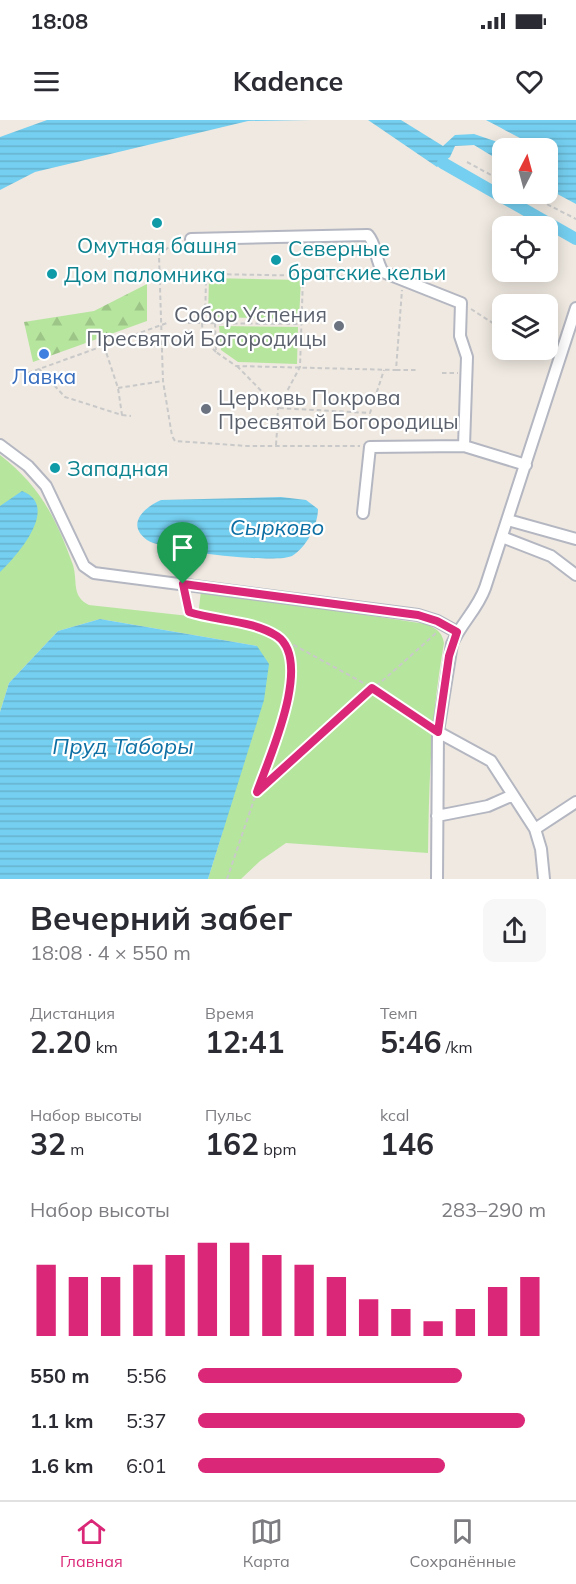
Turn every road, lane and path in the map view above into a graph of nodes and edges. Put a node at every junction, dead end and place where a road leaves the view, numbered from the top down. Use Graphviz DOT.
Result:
graph roads {
  1 [pos="467,162"];
  2 [pos="492,175"];
  3 [pos="547,204"];
  4 [pos="576,219"];
  5 [pos="185,239"];
  6 [pos="383,272"];
  7 [pos="303,277"];
  8 [pos="402,281"];
  9 [pos="461,303"];
  10 [pos="576,308"];
  11 [pos="167,323"];
  12 [pos="188,323"];
  13 [pos="203,323"];
  14 [pos="215,323"];
  15 [pos="492,323"];
  16 [pos="162,324"];
  17 [pos="301,324"];
  18 [pos="104,346"];
  19 [pos="216,352"];
  20 [pos="236,366"];
  21 [pos="300,367"];
  22 [pos="39,369"];
  23 [pos="384,370"];
  24 [pos="396,370"];
  25 [pos="417,370"];
  26 [pos="28,373"];
  27 [pos="164,381"];
  28 [pos="118,388"];
  29 [pos="278,408"];
  30 [pos="122,415"];
  31 [pos="132,416"];
  32 [pos="277,425"];
  33 [pos="277,431"];
  34 [pos="0,445"];
  35 [pos="276,445"];
  36 [pos="464,446"];
  37 [pos="370,447"];
  38 [pos="526,465"];
  39 [pos="363,513"];
  40 [pos="508,520"];
  41 [pos="502,537"];
  42 [pos="576,539"];
  43 [pos="576,575"];
  44 [pos="183,584"];
  45 [pos="445,625"];
  46 [pos="457,632"];
  47 [pos="279,637"];
  48 [pos="372,688"];
  49 [pos="438,732"];
  50 [pos="257,792"];
  51 [pos="513,795"];
  52 [pos="576,802"];
  53 [pos="437,816"];
  54 [pos="535,829"];
  55 [pos="227,879"];
  56 [pos="437,879"];
  57 [pos="544,879"];
  1 -- 2 [label="path"];
  3 -- 4 [label="path"];
  5 -- 6 [label="street"];
  5 -- 16 [label="path"];
  6 -- 7 [label="path"];
  6 -- 8 [label="street"];
  7 -- 13 [label="path"];
  7 -- 17 [label="path"];
  8 -- 9 [label="street"];
  8 -- 24 [label="path"];
  9 -- 15 [label="path"];
  9 -- 36 [label="street"];
  10 -- 38 [label="street"];
  11 -- 16 [label="path"];
  12 -- 13 [label="path"];
  13 -- 14 [label="path"];
  13 -- 19 [label="path"];
  14 -- 17 [label="path"];
  14 -- 19 [label="path"];
  16 -- 18 [label="path"];
  16 -- 27 [label="path"];
  17 -- 21 [label="path"];
  18 -- 22 [label="path"];
  18 -- 28 [label="path"];
  19 -- 20 [label="path"];
  20 -- 21 [label="path"];
  20 -- 29 [label="path"];
  21 -- 23 [label="path"];
  21 -- 29 [label="path"];
  22 -- 26 [label="path"];
  22 -- 30 [label="path"];
  23 -- 24 [label="path"];
  23 -- 29 [label="path"];
  24 -- 25 [label="path"];
  27 -- 28 [label="path"];
  27 -- 35 [label="path"];
  28 -- 30 [label="path"];
  29 -- 32 [label="path"];
  30 -- 31 [label="path"];
  33 -- 35 [label="path"];
  34 -- 44 [label="street"];
  35 -- 37 [label="path"];
  36 -- 37 [label="street"];
  36 -- 38 [label="street"];
  37 -- 39 [label="street"];
  38 -- 40 [label="street"];
  40 -- 41 [label="street"];
  40 -- 42 [label="street"];
  41 -- 43 [label="street"];
  41 -- 46 [label="street"];
  44 -- 45 [label="street"];
  44 -- 47 [label="path"];
  45 -- 46 [label="street"];
  45 -- 48 [label="path"];
  46 -- 49 [label="street"];
  47 -- 48 [label="path"];
  47 -- 50 [label="path"];
  48 -- 49 [label="path"];
  48 -- 50 [label="path"];
  49 -- 51 [label="street"];
  49 -- 53 [label="street"];
  50 -- 55 [label="path"];
  51 -- 53 [label="street"];
  51 -- 54 [label="street"];
  52 -- 54 [label="street"];
  53 -- 56 [label="street"];
  54 -- 57 [label="street"];
}
